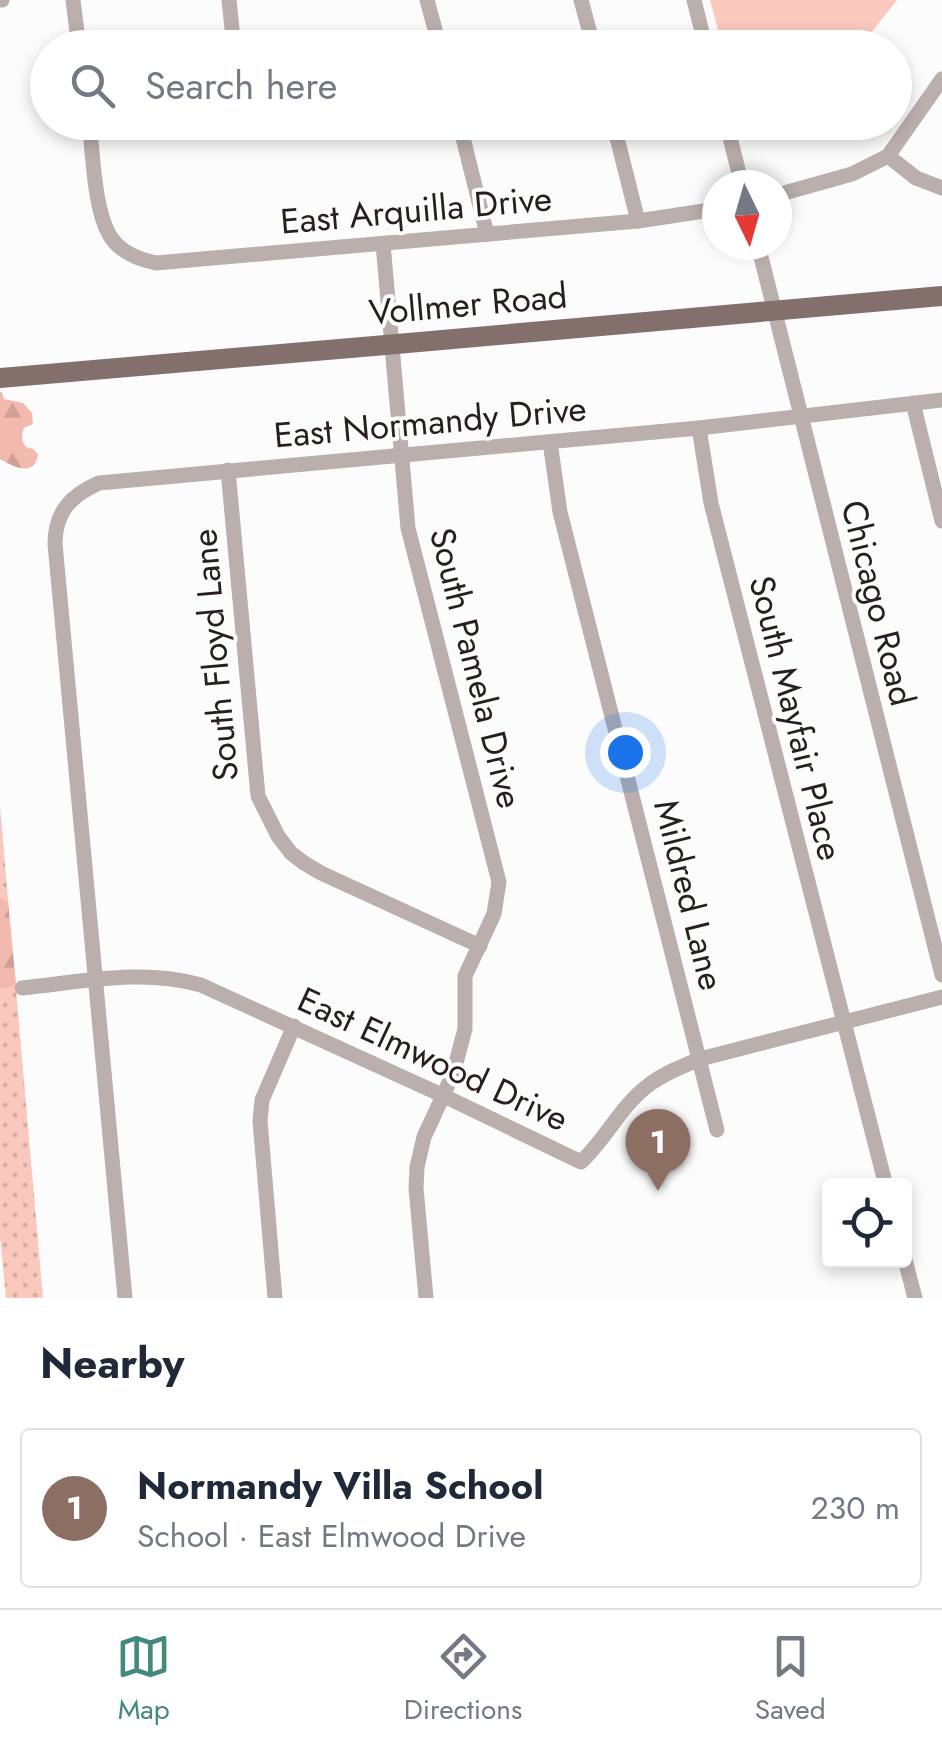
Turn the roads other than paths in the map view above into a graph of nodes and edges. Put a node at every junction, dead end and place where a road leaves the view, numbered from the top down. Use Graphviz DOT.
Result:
graph roads {
  1 [pos="73,0"];
  2 [pos="229,0"];
  3 [pos="428,0"];
  4 [pos="581,0"];
  5 [pos="694,0"];
  6 [pos="77,30"];
  7 [pos="232,30"];
  8 [pos="436,30"];
  9 [pos="589,30"];
  10 [pos="702,30"];
  11 [pos="942,79"];
  12 [pos="912,122"];
  13 [pos="91,140"];
  14 [pos="463,140"];
  15 [pos="618,140"];
  16 [pos="731,140"];
  17 [pos="899,140"];
  18 [pos="888,156"];
  19 [pos="738,170"];
  20 [pos="942,188"];
  21 [pos="792,191"];
  22 [pos="702,212"];
  23 [pos="638,220"];
  24 [pos="486,234"];
  25 [pos="383,244"];
  26 [pos="762,260"];
  27 [pos="942,296"];
  28 [pos="776,312"];
  29 [pos="393,342"];
  30 [pos="0,378"];
  31 [pos="942,400"];
  32 [pos="913,403"];
  33 [pos="800,418"];
  34 [pos="699,428"];
  35 [pos="550,442"];
  36 [pos="402,454"];
  37 [pos="228,470"];
  38 [pos="942,521"];
  39 [pos="480,946"];
  40 [pos="942,976"];
  41 [pos="96,980"];
  42 [pos="22,988"];
  43 [pos="942,997"];
  44 [pos="844,1022"];
  45 [pos="294,1026"];
  46 [pos="700,1059"];
  47 [pos="444,1096"];
  48 [pos="717,1130"];
  49 [pos="884,1178"];
  50 [pos="907,1268"];
  51 [pos="125,1298"];
  52 [pos="275,1298"];
  53 [pos="426,1298"];
  54 [pos="916,1298"];
  1 -- 6 [label="street"];
  2 -- 7 [label="street"];
  3 -- 8 [label="street"];
  4 -- 9 [label="street"];
  5 -- 10 [label="street"];
  11 -- 12 [label="street"];
  13 -- 25 [label="street, East Arquilla Drive"];
  14 -- 24 [label="street"];
  15 -- 23 [label="street"];
  16 -- 19 [label="street"];
  17 -- 18 [label="street"];
  18 -- 20 [label="street"];
  18 -- 21 [label="street"];
  22 -- 23 [label="street, East Arquilla Drive"];
  23 -- 24 [label="street, East Arquilla Drive"];
  24 -- 25 [label="street, East Arquilla Drive"];
  25 -- 29 [label="street, South Pamela Drive"];
  26 -- 28 [label="street, Chicago Road"];
  27 -- 28 [label="main road, Vollmer Road"];
  28 -- 29 [label="main road, Vollmer Road"];
  28 -- 33 [label="street, Chicago Road"];
  29 -- 30 [label="main road, Vollmer Road"];
  29 -- 36 [label="street, South Pamela Drive"];
  31 -- 32 [label="street, East Normandy Drive"];
  32 -- 33 [label="street, East Normandy Drive"];
  32 -- 38 [label="street"];
  33 -- 34 [label="street, East Normandy Drive"];
  33 -- 40 [label="street, Chicago Road"];
  34 -- 35 [label="street, East Normandy Drive"];
  34 -- 44 [label="street, South Mayfair Place"];
  35 -- 36 [label="street, East Normandy Drive"];
  35 -- 46 [label="street, Mildred Lane"];
  36 -- 37 [label="street, East Normandy Drive"];
  36 -- 39 [label="street, South Pamela Drive"];
  37 -- 39 [label="street, South Floyd Lane"];
  37 -- 41 [label="street, East Normandy Drive"];
  39 -- 47 [label="street, South Pamela Drive"];
  41 -- 42 [label="street, East Elmwood Drive"];
  41 -- 45 [label="street, East Elmwood Drive"];
  41 -- 51 [label="street"];
  43 -- 44 [label="street, East Elmwood Drive"];
  44 -- 46 [label="street, East Elmwood Drive"];
  44 -- 49 [label="street, South Mayfair Place"];
  45 -- 47 [label="street, East Elmwood Drive"];
  45 -- 52 [label="street"];
  46 -- 47 [label="street, East Elmwood Drive"];
  46 -- 48 [label="street, Mildred Lane"];
  47 -- 53 [label="street, South Pamela Drive"];
  50 -- 54 [label="street"];
}
